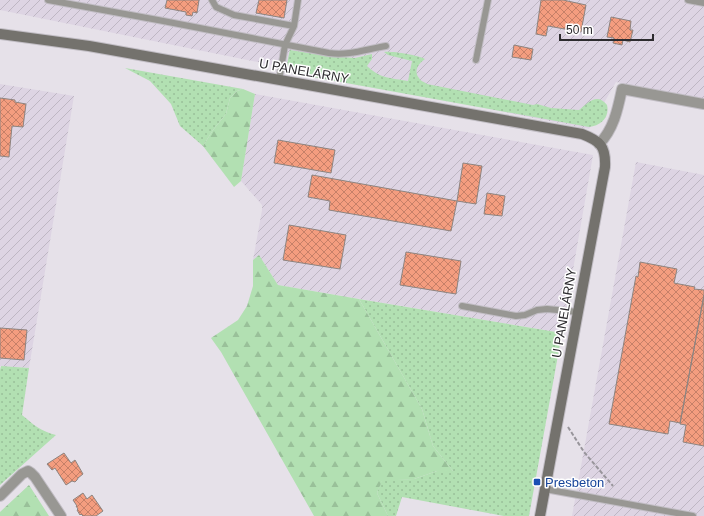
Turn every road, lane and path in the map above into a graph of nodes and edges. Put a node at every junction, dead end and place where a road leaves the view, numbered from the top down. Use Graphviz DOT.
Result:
graph roads {
  1 [pos="48,0"];
  2 [pos="212,0"];
  3 [pos="298,0"];
  4 [pos="488,0"];
  5 [pos="688,0"];
  6 [pos="704,3"];
  7 [pos="294,26"];
  8 [pos="0,34"];
  9 [pos="285,45"];
  10 [pos="386,46"];
  11 [pos="476,60"];
  12 [pos="279,80"];
  13 [pos="704,104"];
  14 [pos="599,144"];
  15 [pos="462,306"];
  16 [pos="578,312"];
  17 [pos="559,412"];
  18 [pos="613,486"];
  19 [pos="545,489"];
  20 [pos="0,496"];
  21 [pos="61,516"];
  22 [pos="540,516"];
  23 [pos="694,516"];
  1 -- 9 [label="lane"];
  2 -- 7 [label="lane"];
  3 -- 7 [label="lane"];
  4 -- 11 [label="lane"];
  5 -- 6 [label="lane"];
  7 -- 9 [label="lane"];
  8 -- 12 [label="street, U PANELÁRNY"];
  9 -- 10 [label="lane"];
  9 -- 12 [label="lane"];
  12 -- 14 [label="street, U PANELÁRNY"];
  13 -- 14 [label="street"];
  14 -- 16 [label="street, U PANELÁRNY"];
  15 -- 16 [label="lane"];
  16 -- 17 [label="street, U PANELÁRNY"];
  17 -- 18 [label="path"];
  17 -- 19 [label="street, U PANELÁRNY"];
  19 -- 22 [label="street, U PANELÁRNY"];
  19 -- 23 [label="lane"];
  20 -- 21 [label="street"];
}
